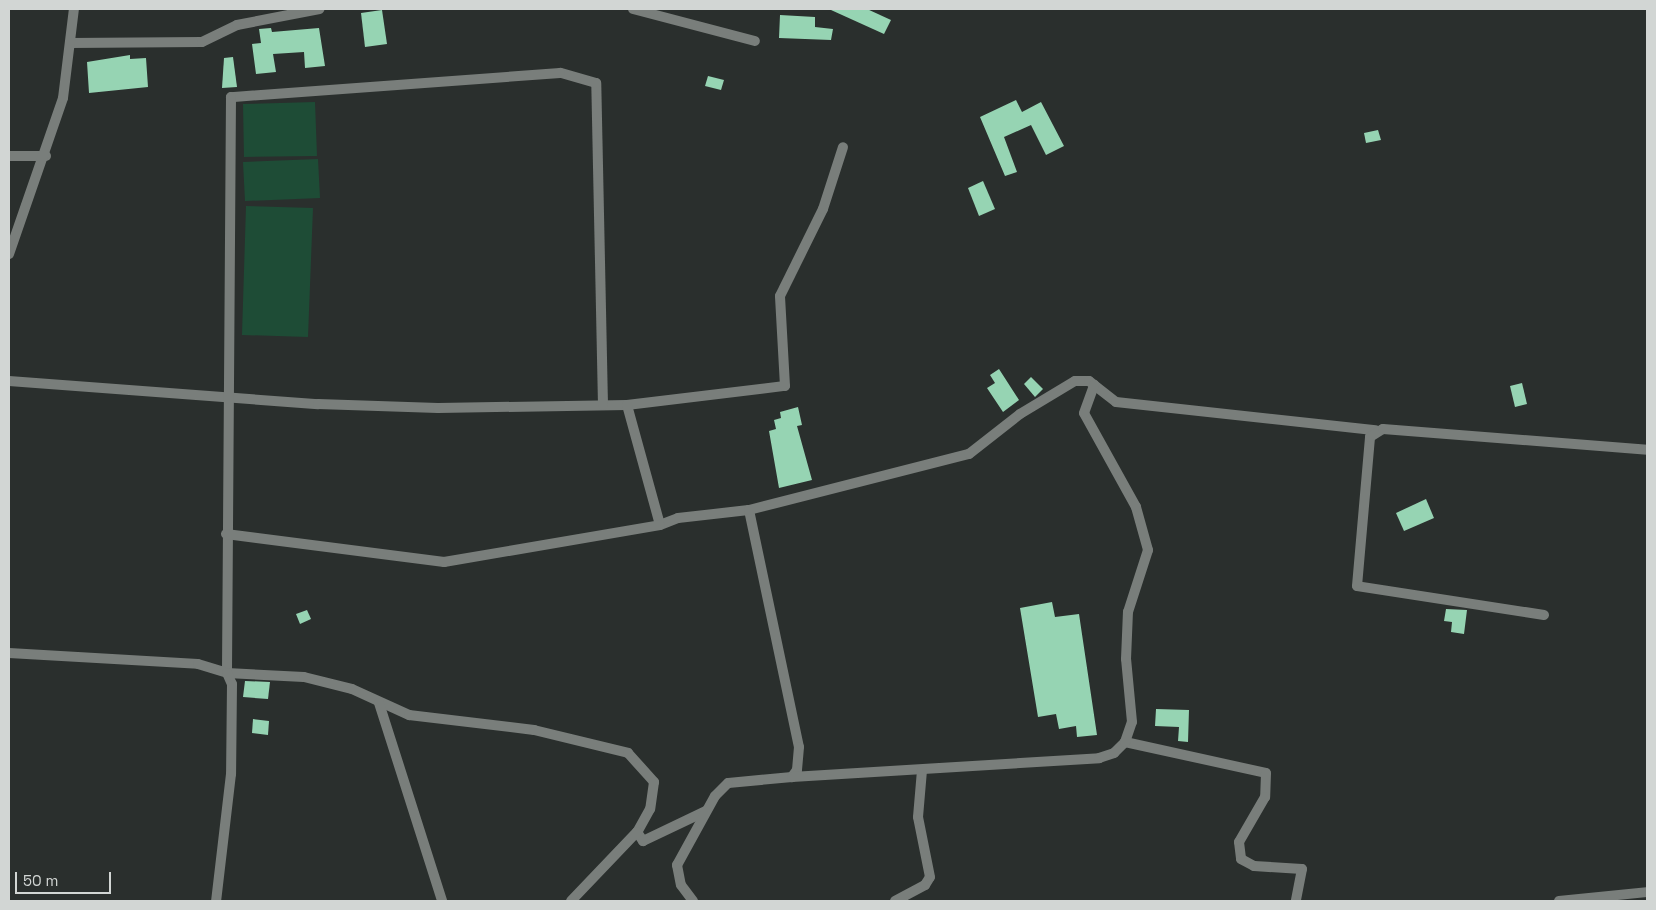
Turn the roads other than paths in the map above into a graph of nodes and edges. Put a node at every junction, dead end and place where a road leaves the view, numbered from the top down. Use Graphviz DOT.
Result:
graph roads {
  1 [pos="74,9"];
  2 [pos="319,9"];
  3 [pos="633,9"];
  4 [pos="755,41"];
  5 [pos="70,43"];
  6 [pos="843,147"];
  7 [pos="9,156"];
  8 [pos="46,156"];
  9 [pos="9,254"];
  10 [pos="9,380"];
  11 [pos="1094,385"];
  12 [pos="227,394"];
  13 [pos="603,405"];
  14 [pos="627,405"];
  15 [pos="1374,430"];
  16 [pos="1647,450"];
  17 [pos="749,510"];
  18 [pos="660,525"];
  19 [pos="226,534"];
  20 [pos="1544,615"];
  21 [pos="9,653"];
  22 [pos="227,672"];
  23 [pos="379,703"];
  24 [pos="1125,742"];
  25 [pos="922,770"];
  26 [pos="792,777"];
  27 [pos="706,811"];
  28 [pos="636,832"];
  29 [pos="1647,892"];
  30 [pos="216,901"];
  31 [pos="442,901"];
  32 [pos="571,901"];
  33 [pos="693,901"];
  34 [pos="895,901"];
  35 [pos="1296,901"];
  36 [pos="1559,901"];
  1 -- 5 [label="street"];
  2 -- 5 [label="street"];
  3 -- 4 [label="street"];
  5 -- 8 [label="street"];
  6 -- 14 [label="street"];
  7 -- 8 [label="street"];
  8 -- 9 [label="street"];
  10 -- 12 [label="street"];
  11 -- 15 [label="street"];
  11 -- 17 [label="street"];
  11 -- 24 [label="street"];
  12 -- 13 [label="street"];
  12 -- 13 [label="street"];
  12 -- 19 [label="street"];
  13 -- 14 [label="street"];
  14 -- 18 [label="street"];
  15 -- 16 [label="street"];
  15 -- 20 [label="street"];
  17 -- 18 [label="street"];
  17 -- 26 [label="street"];
  18 -- 19 [label="street"];
  19 -- 22 [label="street"];
  21 -- 22 [label="street"];
  22 -- 23 [label="street"];
  22 -- 30 [label="street"];
  23 -- 28 [label="street"];
  23 -- 31 [label="street"];
  24 -- 25 [label="street"];
  24 -- 35 [label="street"];
  25 -- 26 [label="street"];
  25 -- 34 [label="street"];
  26 -- 27 [label="street"];
  27 -- 28 [label="street"];
  27 -- 33 [label="street"];
  28 -- 32 [label="street"];
  29 -- 36 [label="street"];
}
